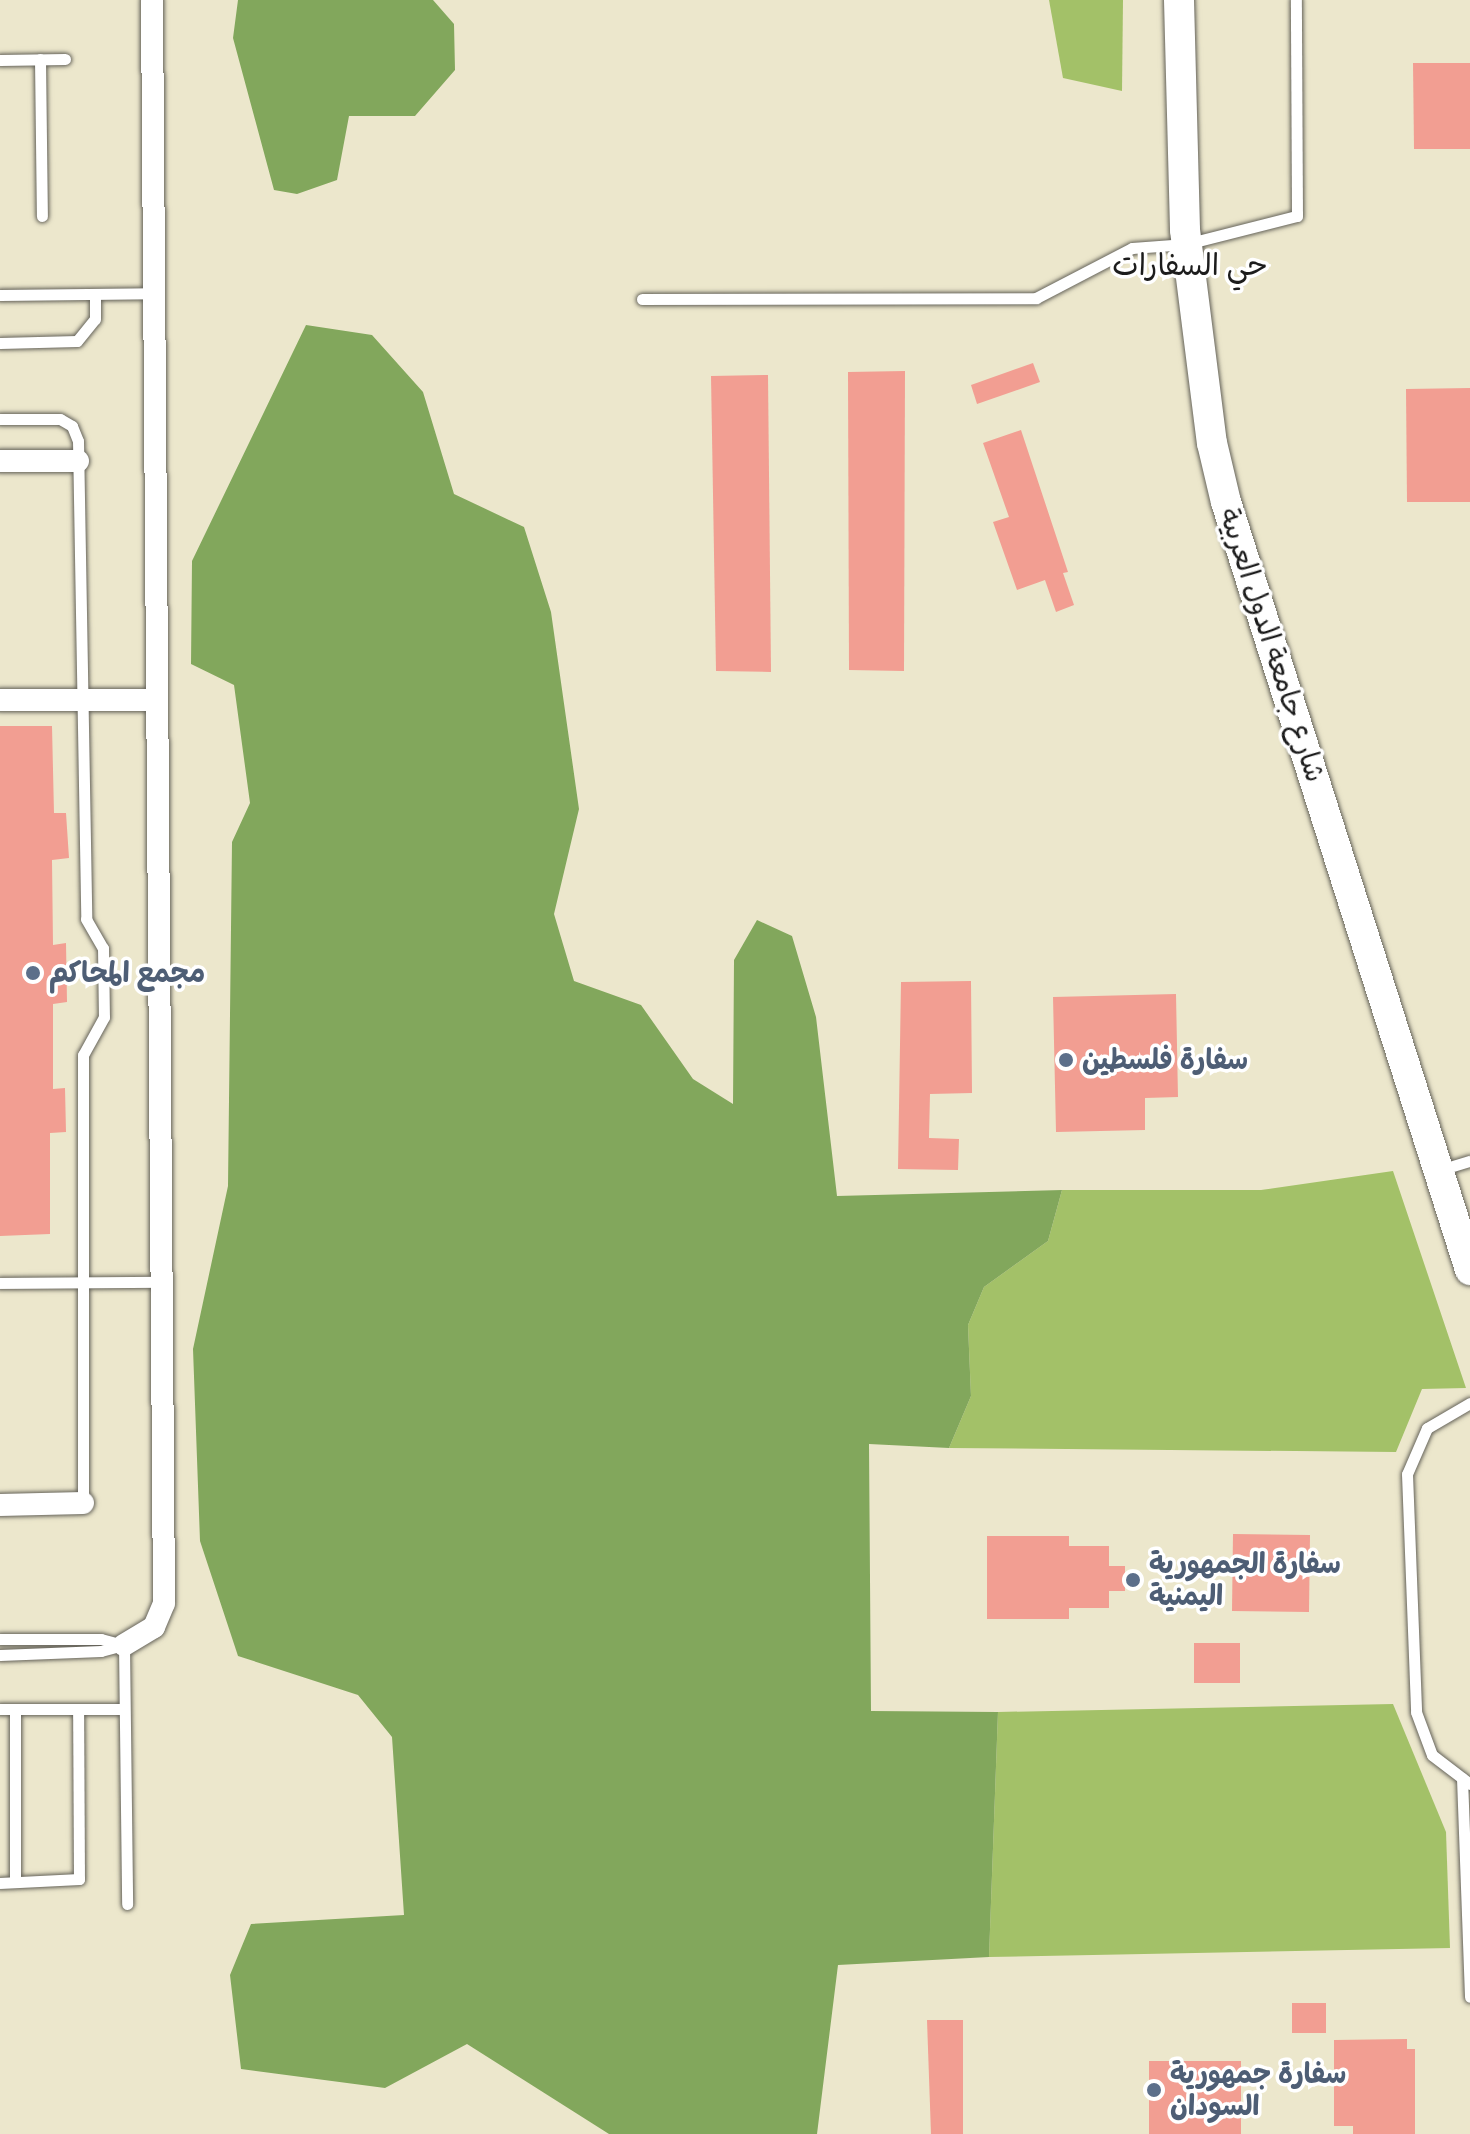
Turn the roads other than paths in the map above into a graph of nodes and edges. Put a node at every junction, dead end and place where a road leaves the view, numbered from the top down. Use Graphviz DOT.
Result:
graph roads {
  1 [pos="152,0"];
  2 [pos="1179,0"];
  3 [pos="1296,0"];
  4 [pos="40,59"];
  5 [pos="65,59"];
  6 [pos="0,60"];
  7 [pos="42,216"];
  8 [pos="1186,244"];
  9 [pos="153,293"];
  10 [pos="95,294"];
  11 [pos="0,295"];
  12 [pos="642,299"];
  13 [pos="0,343"];
  14 [pos="0,419"];
  15 [pos="0,461"];
  16 [pos="78,461"];
  17 [pos="0,700"];
  18 [pos="79,700"];
  19 [pos="155,700"];
  20 [pos="1470,1161"];
  21 [pos="1438,1171"];
  22 [pos="1470,1270"];
  23 [pos="159,1282"];
  24 [pos="0,1283"];
  25 [pos="81,1283"];
  26 [pos="1470,1403"];
  27 [pos="83,1503"];
  28 [pos="0,1505"];
  29 [pos="0,1639"];
  30 [pos="124,1645"];
  31 [pos="0,1655"];
  32 [pos="0,1709"];
  33 [pos="15,1709"];
  34 [pos="78,1709"];
  35 [pos="123,1709"];
  36 [pos="1466,1781"];
  37 [pos="15,1882"];
  38 [pos="0,1883"];
  39 [pos="127,1904"];
  40 [pos="1470,1997"];
  1 -- 9 [label="street"];
  2 -- 8 [label="street, شارع جامعة الدول العربية"];
  3 -- 8 [label="lane"];
  4 -- 5 [label="lane"];
  4 -- 6 [label="lane"];
  4 -- 7 [label="lane"];
  8 -- 12 [label="lane"];
  8 -- 21 [label="street, شارع جامعة الدول العربية"];
  9 -- 10 [label="lane"];
  9 -- 19 [label="street"];
  10 -- 11 [label="lane"];
  10 -- 13 [label="lane"];
  14 -- 16 [label="lane"];
  15 -- 16 [label="street"];
  16 -- 18 [label="lane"];
  17 -- 18 [label="street"];
  18 -- 19 [label="street"];
  18 -- 25 [label="lane"];
  19 -- 23 [label="street"];
  20 -- 21 [label="lane"];
  21 -- 22 [label="street, شارع جامعة الدول العربية"];
  23 -- 25 [label="lane"];
  23 -- 30 [label="street"];
  24 -- 25 [label="lane"];
  25 -- 27 [label="lane"];
  26 -- 36 [label="lane"];
  27 -- 28 [label="street"];
  29 -- 30 [label="lane"];
  30 -- 31 [label="lane"];
  30 -- 35 [label="lane"];
  32 -- 33 [label="lane"];
  33 -- 34 [label="lane"];
  33 -- 37 [label="lane"];
  34 -- 35 [label="lane"];
  34 -- 37 [label="lane"];
  35 -- 39 [label="lane"];
  36 -- 40 [label="lane"];
  37 -- 38 [label="lane"];
}
